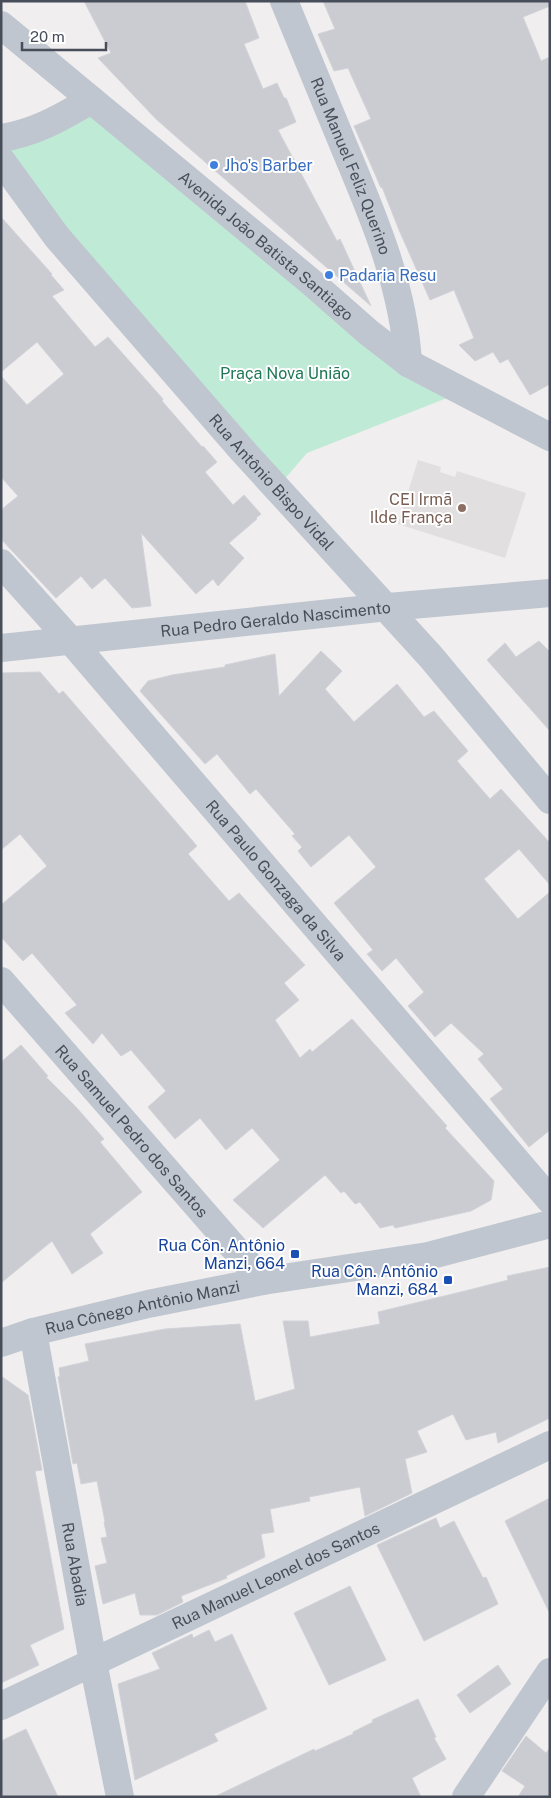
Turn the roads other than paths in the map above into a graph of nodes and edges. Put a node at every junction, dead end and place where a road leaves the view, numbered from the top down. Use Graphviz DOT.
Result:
graph roads {
  1 [pos="284,1"];
  2 [pos="3,24"];
  3 [pos="91,100"];
  4 [pos="1,138"];
  5 [pos="1,160"];
  6 [pos="408,363"];
  7 [pos="550,436"];
  8 [pos="1,563"];
  9 [pos="550,593"];
  10 [pos="388,607"];
  11 [pos="72,642"];
  12 [pos="1,648"];
  13 [pos="550,800"];
  14 [pos="1,981"];
  15 [pos="550,1200"];
  16 [pos="550,1224"];
  17 [pos="263,1280"];
  18 [pos="32,1332"];
  19 [pos="1,1344"];
  20 [pos="550,1445"];
  21 [pos="93,1662"];
  22 [pos="550,1672"];
  23 [pos="1,1706"];
  24 [pos="120,1797"];
  25 [pos="466,1797"];
  1 -- 6 [label="street, Rua Manuel Feliz Querino"];
  2 -- 3 [label="street, Avenida João Batista Santiago"];
  3 -- 4 [label="street"];
  3 -- 6 [label="street, Avenida João Batista Santiago"];
  5 -- 10 [label="street, Rua Antônio Bispo Vidal"];
  6 -- 7 [label="street, Avenida João Batista Santiago"];
  8 -- 11 [label="street, Rua Paulo Gonzaga da Silva"];
  9 -- 10 [label="street, Rua Pedro Geraldo Nascimento"];
  10 -- 11 [label="street, Rua Pedro Geraldo Nascimento"];
  10 -- 13 [label="street, Rua Antônio Bispo Vidal"];
  11 -- 12 [label="street, Rua Pedro Geraldo Nascimento"];
  11 -- 15 [label="street, Rua Paulo Gonzaga da Silva"];
  14 -- 17 [label="street, Rua Samuel Pedro dos Santos"];
  16 -- 17 [label="street, Rua Cônego Antônio Manzi"];
  17 -- 18 [label="street, Rua Cônego Antônio Manzi"];
  18 -- 19 [label="street, Rua Cônego Antônio Manzi"];
  18 -- 21 [label="street, Rua Abadia"];
  20 -- 21 [label="street, Rua Manuel Leonel dos Santos"];
  21 -- 23 [label="street, Rua Manuel Leonel dos Santos"];
  21 -- 24 [label="street, Rua Abadia"];
  22 -- 25 [label="street"];
}
